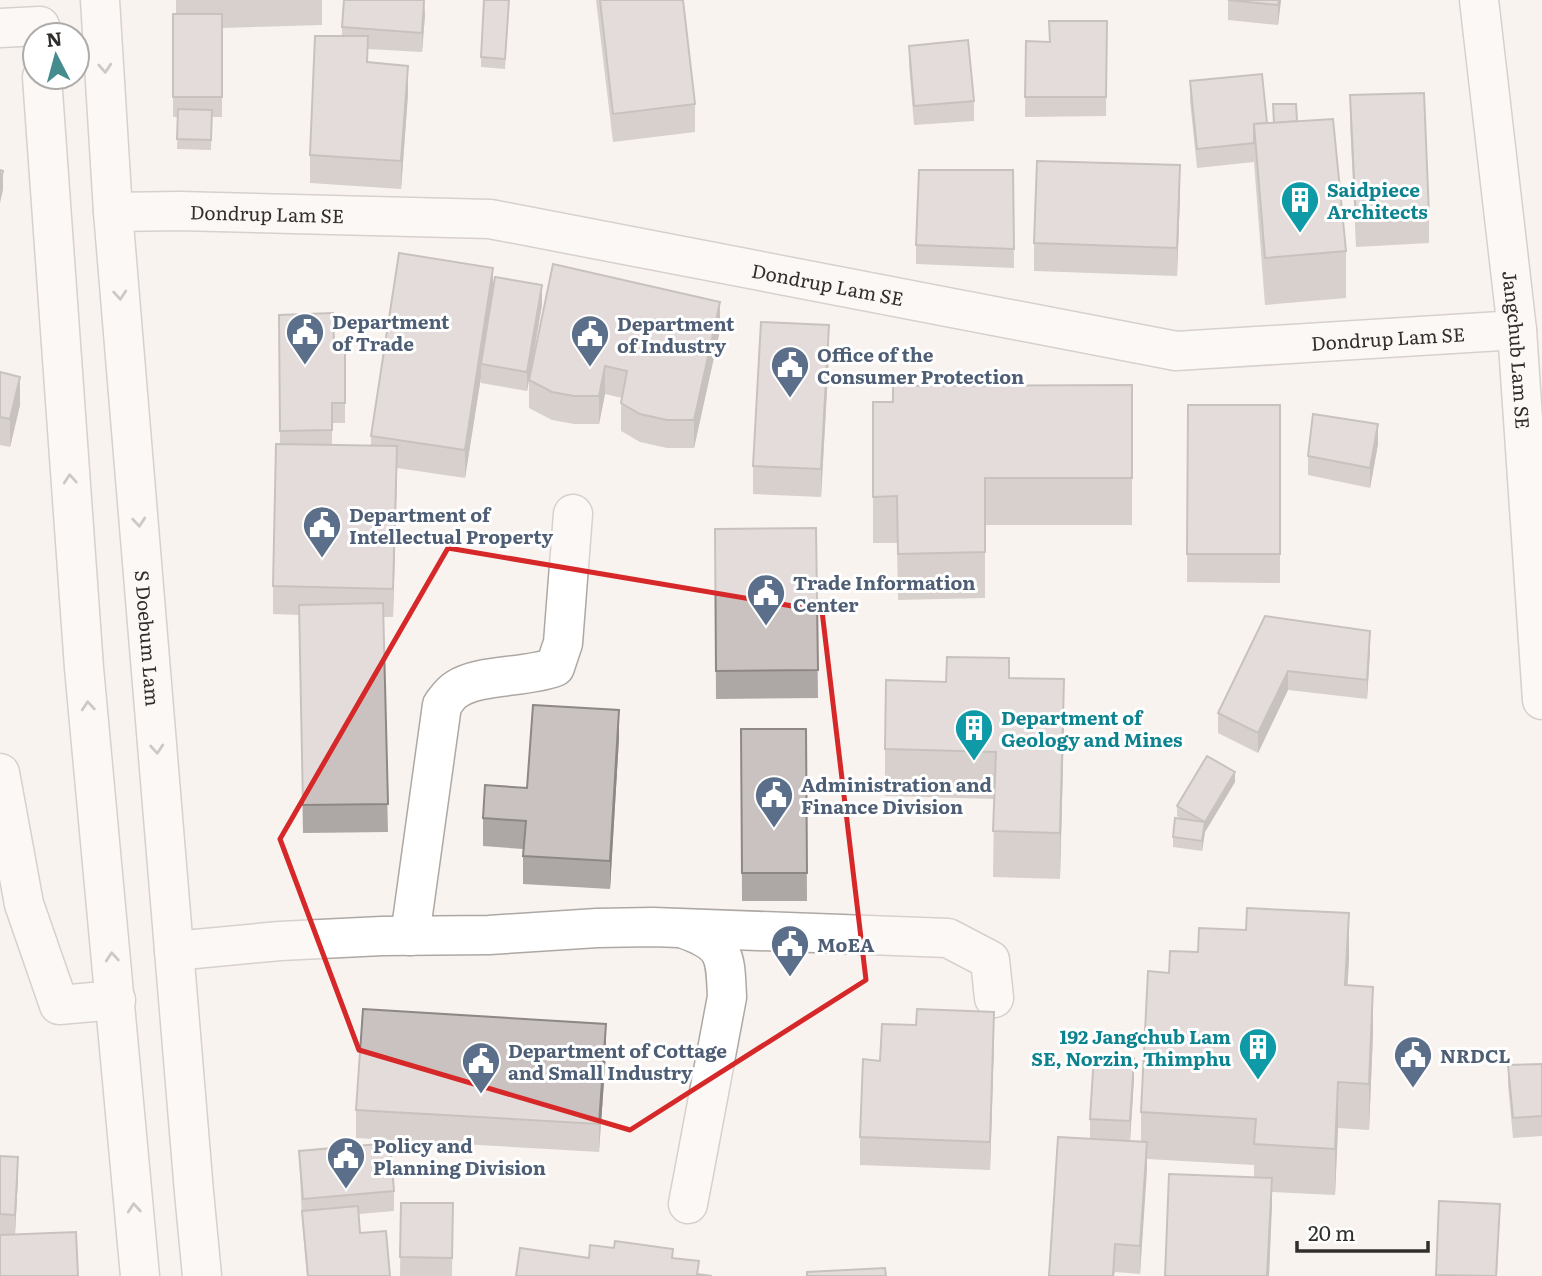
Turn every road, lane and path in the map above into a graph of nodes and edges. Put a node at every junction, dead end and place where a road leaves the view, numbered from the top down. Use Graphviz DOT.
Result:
graph roads {
  1 [pos="100,0"];
  2 [pos="1479,0"];
  3 [pos="39,20"];
  4 [pos="0,28"];
  5 [pos="43,91"];
  6 [pos="113,212"];
  7 [pos="1529,329"];
  8 [pos="573,514"];
  9 [pos="1542,700"];
  10 [pos="0,773"];
  11 [pos="684,929"];
  12 [pos="410,936"];
  13 [pos="174,951"];
  14 [pos="994,998"];
  15 [pos="116,1000"];
  16 [pos="688,1204"];
  17 [pos="140,1276"];
  18 [pos="202,1276"];
  1 -- 6 [label="main road, S Doebum Lam, one-way"];
  2 -- 7 [label="main road, Jangchub Lam SE"];
  3 -- 4 [label="main road"];
  15 -- 5 [label="main road, one-way"];
  6 -- 7 [label="main road, Dondrup Lam SE"];
  6 -- 13 [label="main road, S Doebum Lam, one-way"];
  7 -- 9 [label="main road, Jangchub Lam SE"];
  8 -- 12 [label="main road"];
  10 -- 15 [label="main road"];
  11 -- 12 [label="main road"];
  11 -- 14 [label="main road"];
  11 -- 16 [label="main road"];
  12 -- 13 [label="main road"];
  13 -- 18 [label="main road, S Doebum Lam"];
  17 -- 15 [label="main road, one-way"];
}
